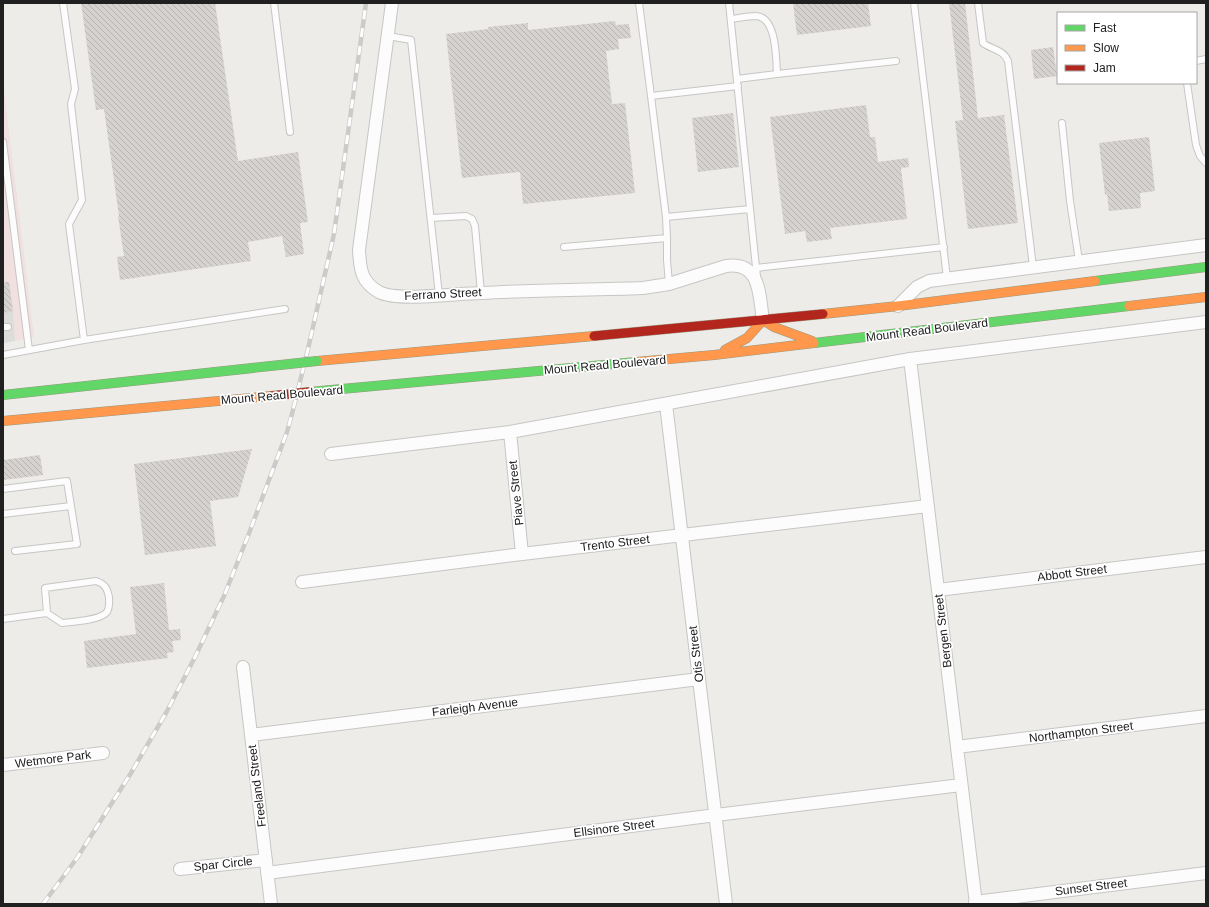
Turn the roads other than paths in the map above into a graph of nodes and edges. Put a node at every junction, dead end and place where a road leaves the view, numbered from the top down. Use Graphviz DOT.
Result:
graph roads {
  1 [pos="62,3"];
  2 [pos="274,3"];
  3 [pos="392,3"];
  4 [pos="639,3"];
  5 [pos="729,3"];
  6 [pos="914,3"];
  7 [pos="978,3"];
  8 [pos="731,19"];
  9 [pos="388,36"];
  10 [pos="896,62"];
  11 [pos="777,74"];
  12 [pos="737,82"];
  13 [pos="1187,84"];
  14 [pos="651,96"];
  15 [pos="1062,123"];
  16 [pos="290,132"];
  17 [pos="3,142"];
  18 [pos="1206,162"];
  19 [pos="750,208"];
  20 [pos="666,217"];
  21 [pos="431,218"];
  22 [pos="667,238"];
  23 [pos="1206,245"];
  24 [pos="564,247"];
  25 [pos="944,247"];
  26 [pos="1079,261"];
  27 [pos="1033,267"];
  28 [pos="1206,267"];
  29 [pos="756,268"];
  30 [pos="947,278"];
  31 [pos="758,283"];
  32 [pos="669,284"];
  33 [pos="481,292"];
  34 [pos="439,295"];
  35 [pos="1206,297"];
  36 [pos="898,306"];
  37 [pos="285,309"];
  38 [pos="763,320"];
  39 [pos="1206,322"];
  40 [pos="84,340"];
  41 [pos="817,342"];
  42 [pos="29,350"];
  43 [pos="3,355"];
  44 [pos="714,355"];
  45 [pos="910,359"];
  46 [pos="3,395"];
  47 [pos="666,404"];
  48 [pos="3,421"];
  49 [pos="510,432"];
  50 [pos="331,454"];
  51 [pos="3,489"];
  52 [pos="71,506"];
  53 [pos="928,506"];
  54 [pos="3,514"];
  55 [pos="682,536"];
  56 [pos="15,551"];
  57 [pos="522,554"];
  58 [pos="1206,557"];
  59 [pos="302,582"];
  60 [pos="938,590"];
  61 [pos="47,613"];
  62 [pos="3,619"];
  63 [pos="243,667"];
  64 [pos="699,679"];
  65 [pos="1206,716"];
  66 [pos="251,735"];
  67 [pos="957,747"];
  68 [pos="103,753"];
  69 [pos="3,765"];
  70 [pos="961,786"];
  71 [pos="716,815"];
  72 [pos="266,860"];
  73 [pos="180,869"];
  74 [pos="267,873"];
  75 [pos="1206,873"];
  76 [pos="975,903"];
  77 [pos="271,904"];
  78 [pos="726,904"];
  1 -- 40 [label="lane"];
  2 -- 16 [label="lane"];
  3 -- 9 [label="street, Ferrano Street"];
  4 -- 14 [label="lane"];
  5 -- 8 [label="lane"];
  6 -- 25 [label="lane"];
  7 -- 27 [label="lane"];
  8 -- 11 [label="lane"];
  8 -- 12 [label="lane"];
  9 -- 21 [label="lane"];
  9 -- 34 [label="street, Ferrano Street"];
  10 -- 11 [label="lane"];
  11 -- 12 [label="lane"];
  12 -- 14 [label="lane"];
  12 -- 19 [label="lane"];
  13 -- 18 [label="lane"];
  14 -- 20 [label="lane"];
  15 -- 26 [label="lane"];
  17 -- 42 [label="lane"];
  19 -- 20 [label="lane"];
  19 -- 29 [label="lane"];
  20 -- 22 [label="lane"];
  21 -- 33 [label="lane"];
  21 -- 34 [label="lane"];
  22 -- 24 [label="lane"];
  22 -- 32 [label="lane"];
  23 -- 26 [label="street"];
  25 -- 29 [label="lane"];
  25 -- 30 [label="lane"];
  26 -- 27 [label="street"];
  27 -- 30 [label="street"];
  28 -- 36 [label="main road"];
  29 -- 31 [label="lane"];
  30 -- 36 [label="street"];
  31 -- 32 [label="street, Ferrano Street"];
  31 -- 38 [label="street"];
  32 -- 33 [label="street, Ferrano Street"];
  33 -- 34 [label="street, Ferrano Street"];
  35 -- 41 [label="main road, Mount Read Boulevard"];
  36 -- 38 [label="main road"];
  37 -- 40 [label="lane"];
  38 -- 41 [label="main road"];
  38 -- 44 [label="main road"];
  38 -- 46 [label="main road, bridge"];
  39 -- 45 [label="street"];
  40 -- 42 [label="lane"];
  41 -- 44 [label="main road, Mount Read Boulevard"];
  42 -- 43 [label="lane"];
  44 -- 48 [label="main road, Mount Read Boulevard, bridge"];
  45 -- 47 [label="street"];
  45 -- 53 [label="street, Bergen Street"];
  47 -- 49 [label="street"];
  47 -- 55 [label="street, Otis Street"];
  49 -- 50 [label="street"];
  49 -- 57 [label="street, Piave Street"];
  51 -- 52 [label="lane"];
  52 -- 54 [label="lane"];
  52 -- 56 [label="lane"];
  53 -- 55 [label="street, Trento Street"];
  53 -- 60 [label="street, Bergen Street"];
  55 -- 57 [label="street, Trento Street"];
  55 -- 64 [label="street, Otis Street"];
  57 -- 59 [label="street, Trento Street"];
  58 -- 60 [label="street, Abbott Street"];
  60 -- 67 [label="street, Bergen Street"];
  61 -- 61 [label="lane"];
  61 -- 62 [label="lane"];
  63 -- 66 [label="street, Freeland Street"];
  64 -- 66 [label="street, Farleigh Avenue"];
  64 -- 71 [label="street, Otis Street"];
  65 -- 67 [label="street, Northampton Street"];
  66 -- 72 [label="street, Freeland Street"];
  67 -- 70 [label="street, Bergen Street"];
  68 -- 69 [label="street, Wetmore Park"];
  70 -- 71 [label="street, Ellsinore Street"];
  70 -- 76 [label="street, Bergen Street"];
  71 -- 74 [label="street, Ellsinore Street"];
  71 -- 78 [label="street, Otis Street"];
  72 -- 73 [label="street, Spar Circle"];
  72 -- 74 [label="street, Freeland Street"];
  74 -- 77 [label="street, Freeland Street"];
  75 -- 76 [label="street, Sunset Street"];
}
